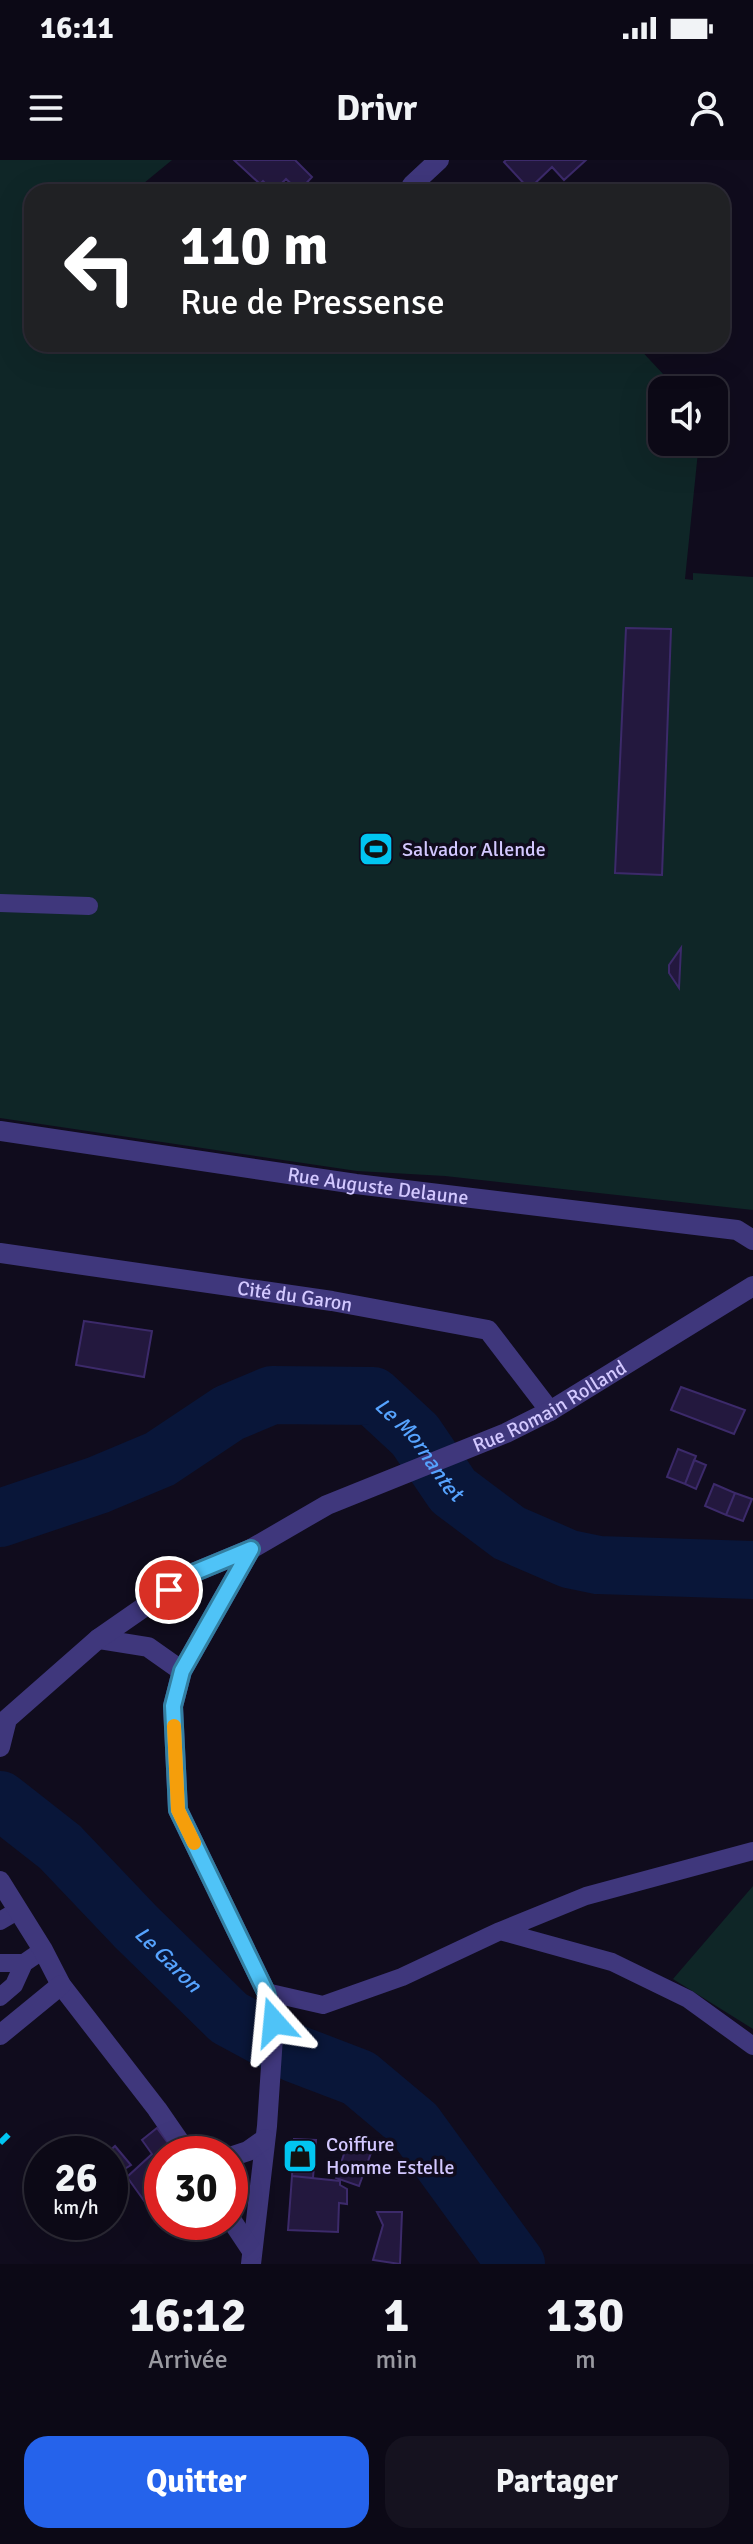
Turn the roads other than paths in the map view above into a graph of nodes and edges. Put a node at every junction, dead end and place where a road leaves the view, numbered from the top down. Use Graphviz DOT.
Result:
graph roads {
  1 [pos="439,160"];
  2 [pos="413,184"];
  3 [pos="0,903"];
  4 [pos="89,906"];
  5 [pos="0,1131"];
  6 [pos="753,1240"];
  7 [pos="0,1253"];
  8 [pos="753,1286"];
  9 [pos="550,1411"];
  10 [pos="251,1549"];
  11 [pos="98,1639"];
  12 [pos="182,1671"];
  13 [pos="0,1747"];
  14 [pos="753,1851"];
  15 [pos="1,1884"];
  16 [pos="8,1916"];
  17 [pos="500,1931"];
  18 [pos="43,1950"];
  19 [pos="0,1963"];
  20 [pos="24,1963"];
  21 [pos="61,1985"];
  22 [pos="266,1992"];
  23 [pos="0,1997"];
  24 [pos="0,2035"];
  25 [pos="753,2046"];
  26 [pos="266,2133"];
  27 [pos="176,2136"];
  28 [pos="248,2151"];
  29 [pos="242,2240"];
  30 [pos="251,2258"];
  1 -- 2 [label="street"];
  3 -- 4 [label="lane"];
  5 -- 6 [label="street, Rue Auguste Delaune"];
  7 -- 9 [label="street, Cité du Garon"];
  8 -- 9 [label="street, Rue Romain Rolland"];
  9 -- 10 [label="street, Rue Romain Rolland"];
  10 -- 11 [label="street, Rue Romain Rolland"];
  10 -- 12 [label="street"];
  11 -- 12 [label="street"];
  11 -- 13 [label="street, Rue Romain Rolland"];
  12 -- 22 [label="street"];
  14 -- 17 [label="lane"];
  15 -- 16 [label="street"];
  16 -- 18 [label="street"];
  17 -- 22 [label="lane"];
  17 -- 25 [label="lane"];
  18 -- 20 [label="lane"];
  18 -- 21 [label="street"];
  19 -- 20 [label="lane"];
  20 -- 23 [label="lane"];
  21 -- 24 [label="street"];
  21 -- 27 [label="street"];
  22 -- 26 [label="street"];
  26 -- 28 [label="street"];
  26 -- 30 [label="street"];
  29 -- 30 [label="street"];
}
